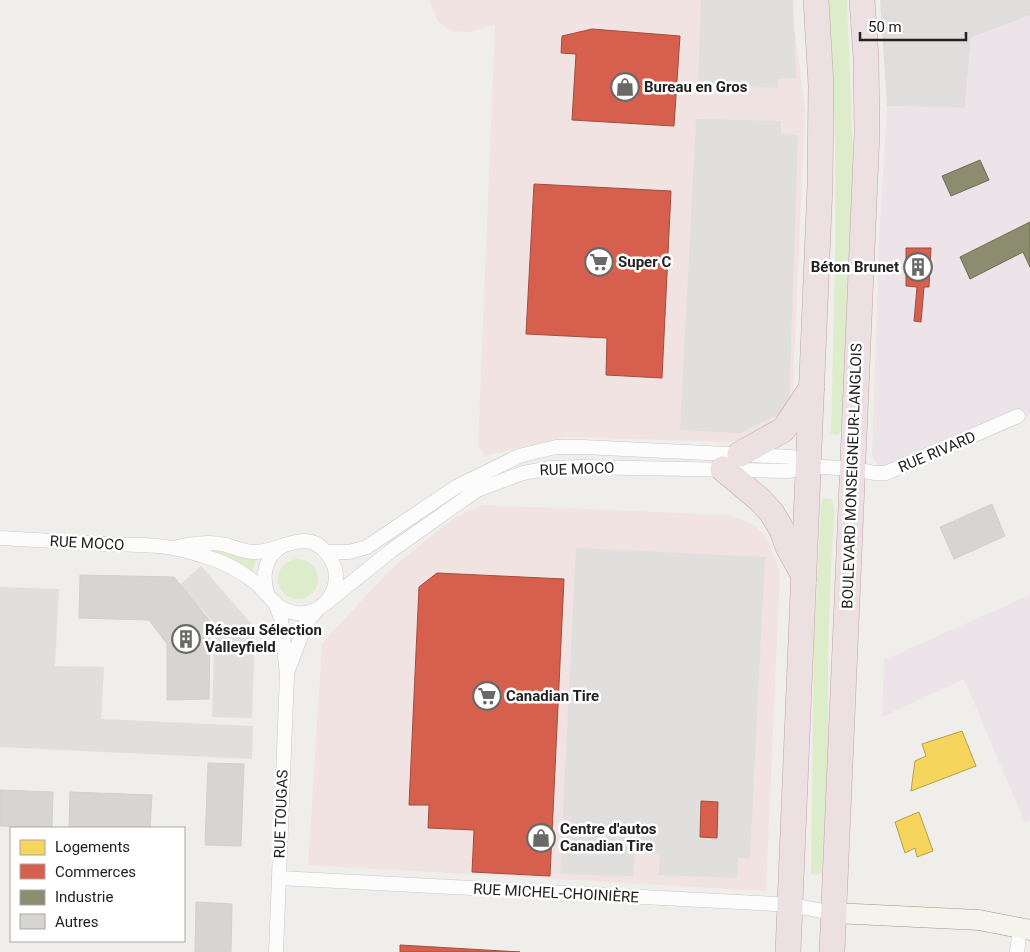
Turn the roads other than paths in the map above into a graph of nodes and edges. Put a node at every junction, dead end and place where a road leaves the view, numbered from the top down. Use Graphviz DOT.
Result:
graph roads {
  1 [pos="816,0"];
  2 [pos="862,0"];
  3 [pos="812,387"];
  4 [pos="1018,416"];
  5 [pos="732,461"];
  6 [pos="809,466"];
  7 [pos="853,469"];
  8 [pos="0,538"];
  9 [pos="285,544"];
  10 [pos="174,548"];
  11 [pos="326,552"];
  12 [pos="804,576"];
  13 [pos="271,598"];
  14 [pos="321,606"];
  15 [pos="287,676"];
  16 [pos="279,878"];
  17 [pos="790,905"];
  18 [pos="834,912"];
  19 [pos="1025,929"];
  20 [pos="276,952"];
  21 [pos="788,952"];
  22 [pos="832,952"];
  23 [pos="1018,952"];
  1 -- 3 [label="highway"];
  2 -- 7 [label="highway, BOULEVARD MONSEIGNEUR-LANGLOIS"];
  3 -- 5 [label="highway"];
  3 -- 6 [label="highway"];
  4 -- 7 [label="street, RUE RIVARD"];
  5 -- 6 [label="street, RUE MOCO"];
  5 -- 6 [label="street, RUE MOCO"];
  5 -- 11 [label="street, RUE MOCO"];
  5 -- 12 [label="highway"];
  5 -- 14 [label="street, RUE MOCO"];
  6 -- 7 [label="street, RUE MOCO"];
  6 -- 12 [label="highway"];
  7 -- 18 [label="highway, BOULEVARD MONSEIGNEUR-LANGLOIS"];
  8 -- 10 [label="street, RUE MOCO"];
  9 -- 10 [label="street, RUE MOCO"];
  9 -- 11 [label="street, RUE MOCO"];
  9 -- 13 [label="street"];
  10 -- 13 [label="street, RUE MOCO"];
  11 -- 14 [label="street"];
  12 -- 17 [label="highway"];
  13 -- 14 [label="street, RUE MOCO"];
  13 -- 15 [label="street, RUE TOUGAS"];
  14 -- 15 [label="street, RUE TOUGAS"];
  15 -- 16 [label="street, RUE TOUGAS"];
  16 -- 17 [label="street, RUE MICHEL-CHOINIÈRE"];
  16 -- 20 [label="street, RUE TOUGAS"];
  17 -- 18 [label="street, RUE MICHEL-CHOINIÈRE"];
  17 -- 21 [label="highway"];
  18 -- 19 [label="street"];
  18 -- 22 [label="highway, BOULEVARD MONSEIGNEUR-LANGLOIS"];
  19 -- 23 [label="street"];
}
